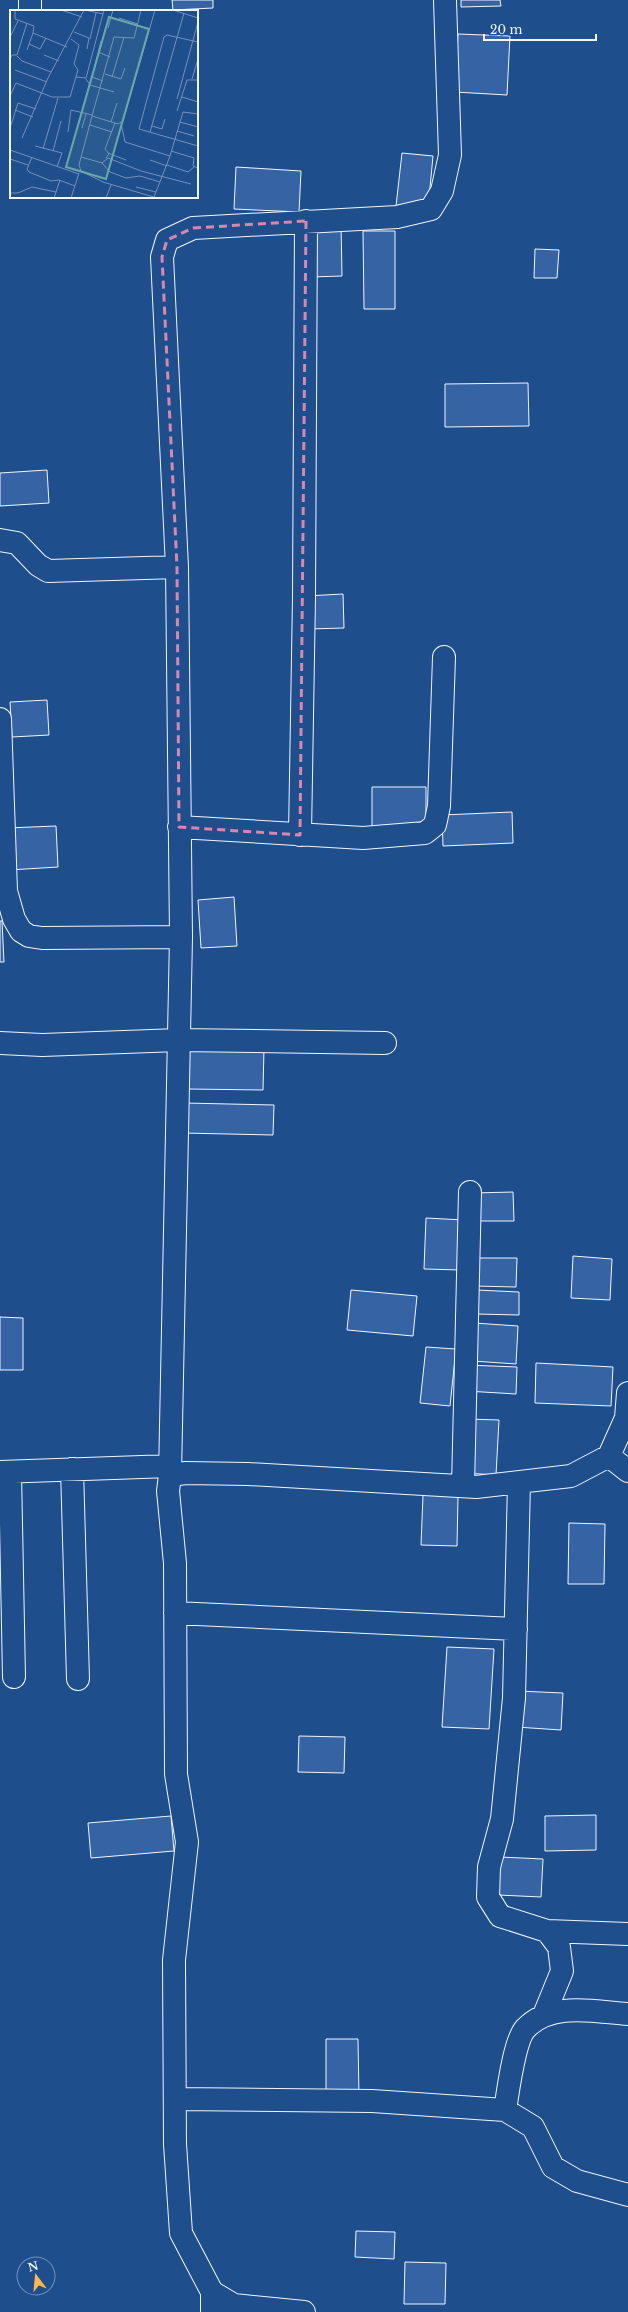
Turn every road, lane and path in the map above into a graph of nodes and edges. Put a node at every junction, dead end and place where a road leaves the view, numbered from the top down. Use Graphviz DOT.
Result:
graph roads {
  1 [pos="445,0"];
  2 [pos="306,221"];
  3 [pos="0,540"];
  4 [pos="177,567"];
  5 [pos="444,657"];
  6 [pos="0,719"];
  7 [pos="179,827"];
  8 [pos="300,834"];
  9 [pos="180,937"];
  10 [pos="180,1040"];
  11 [pos="0,1043"];
  12 [pos="385,1043"];
  13 [pos="470,1192"];
  14 [pos="628,1392"];
  15 [pos="609,1456"];
  16 [pos="72,1469"];
  17 [pos="170,1470"];
  18 [pos="628,1471"];
  19 [pos="5,1472"];
  20 [pos="519,1482"];
  21 [pos="463,1486"];
  22 [pos="175,1613"];
  23 [pos="516,1629"];
  24 [pos="14,1677"];
  25 [pos="78,1679"];
  26 [pos="548,1931"];
  27 [pos="628,1934"];
  28 [pos="628,2014"];
  29 [pos="544,2015"];
  30 [pos="175,2099"];
  31 [pos="505,2110"];
  32 [pos="628,2195"];
  33 [pos="212,2302"];
  34 [pos="304,2312"];
  1 -- 2 [label="street"];
  2 -- 4 [label="street"];
  2 -- 8 [label="street"];
  3 -- 4 [label="street"];
  4 -- 7 [label="street"];
  5 -- 8 [label="street"];
  6 -- 9 [label="street"];
  7 -- 8 [label="street"];
  7 -- 9 [label="street"];
  9 -- 10 [label="street"];
  10 -- 11 [label="street"];
  10 -- 12 [label="street"];
  10 -- 17 [label="street"];
  13 -- 21 [label="street"];
  14 -- 15 [label="street"];
  15 -- 18 [label="street"];
  15 -- 20 [label="street"];
  16 -- 17 [label="street"];
  16 -- 19 [label="street"];
  16 -- 25 [label="street"];
  17 -- 21 [label="street"];
  17 -- 22 [label="street"];
  19 -- 24 [label="street"];
  20 -- 21 [label="street"];
  20 -- 23 [label="street"];
  22 -- 23 [label="street"];
  22 -- 30 [label="street"];
  23 -- 26 [label="street"];
  26 -- 27 [label="street"];
  26 -- 29 [label="street"];
  28 -- 29 [label="street"];
  29 -- 31 [label="street"];
  30 -- 31 [label="street"];
  30 -- 33 [label="street"];
  31 -- 32 [label="street"];
  33 -- 34 [label="street"];
}
